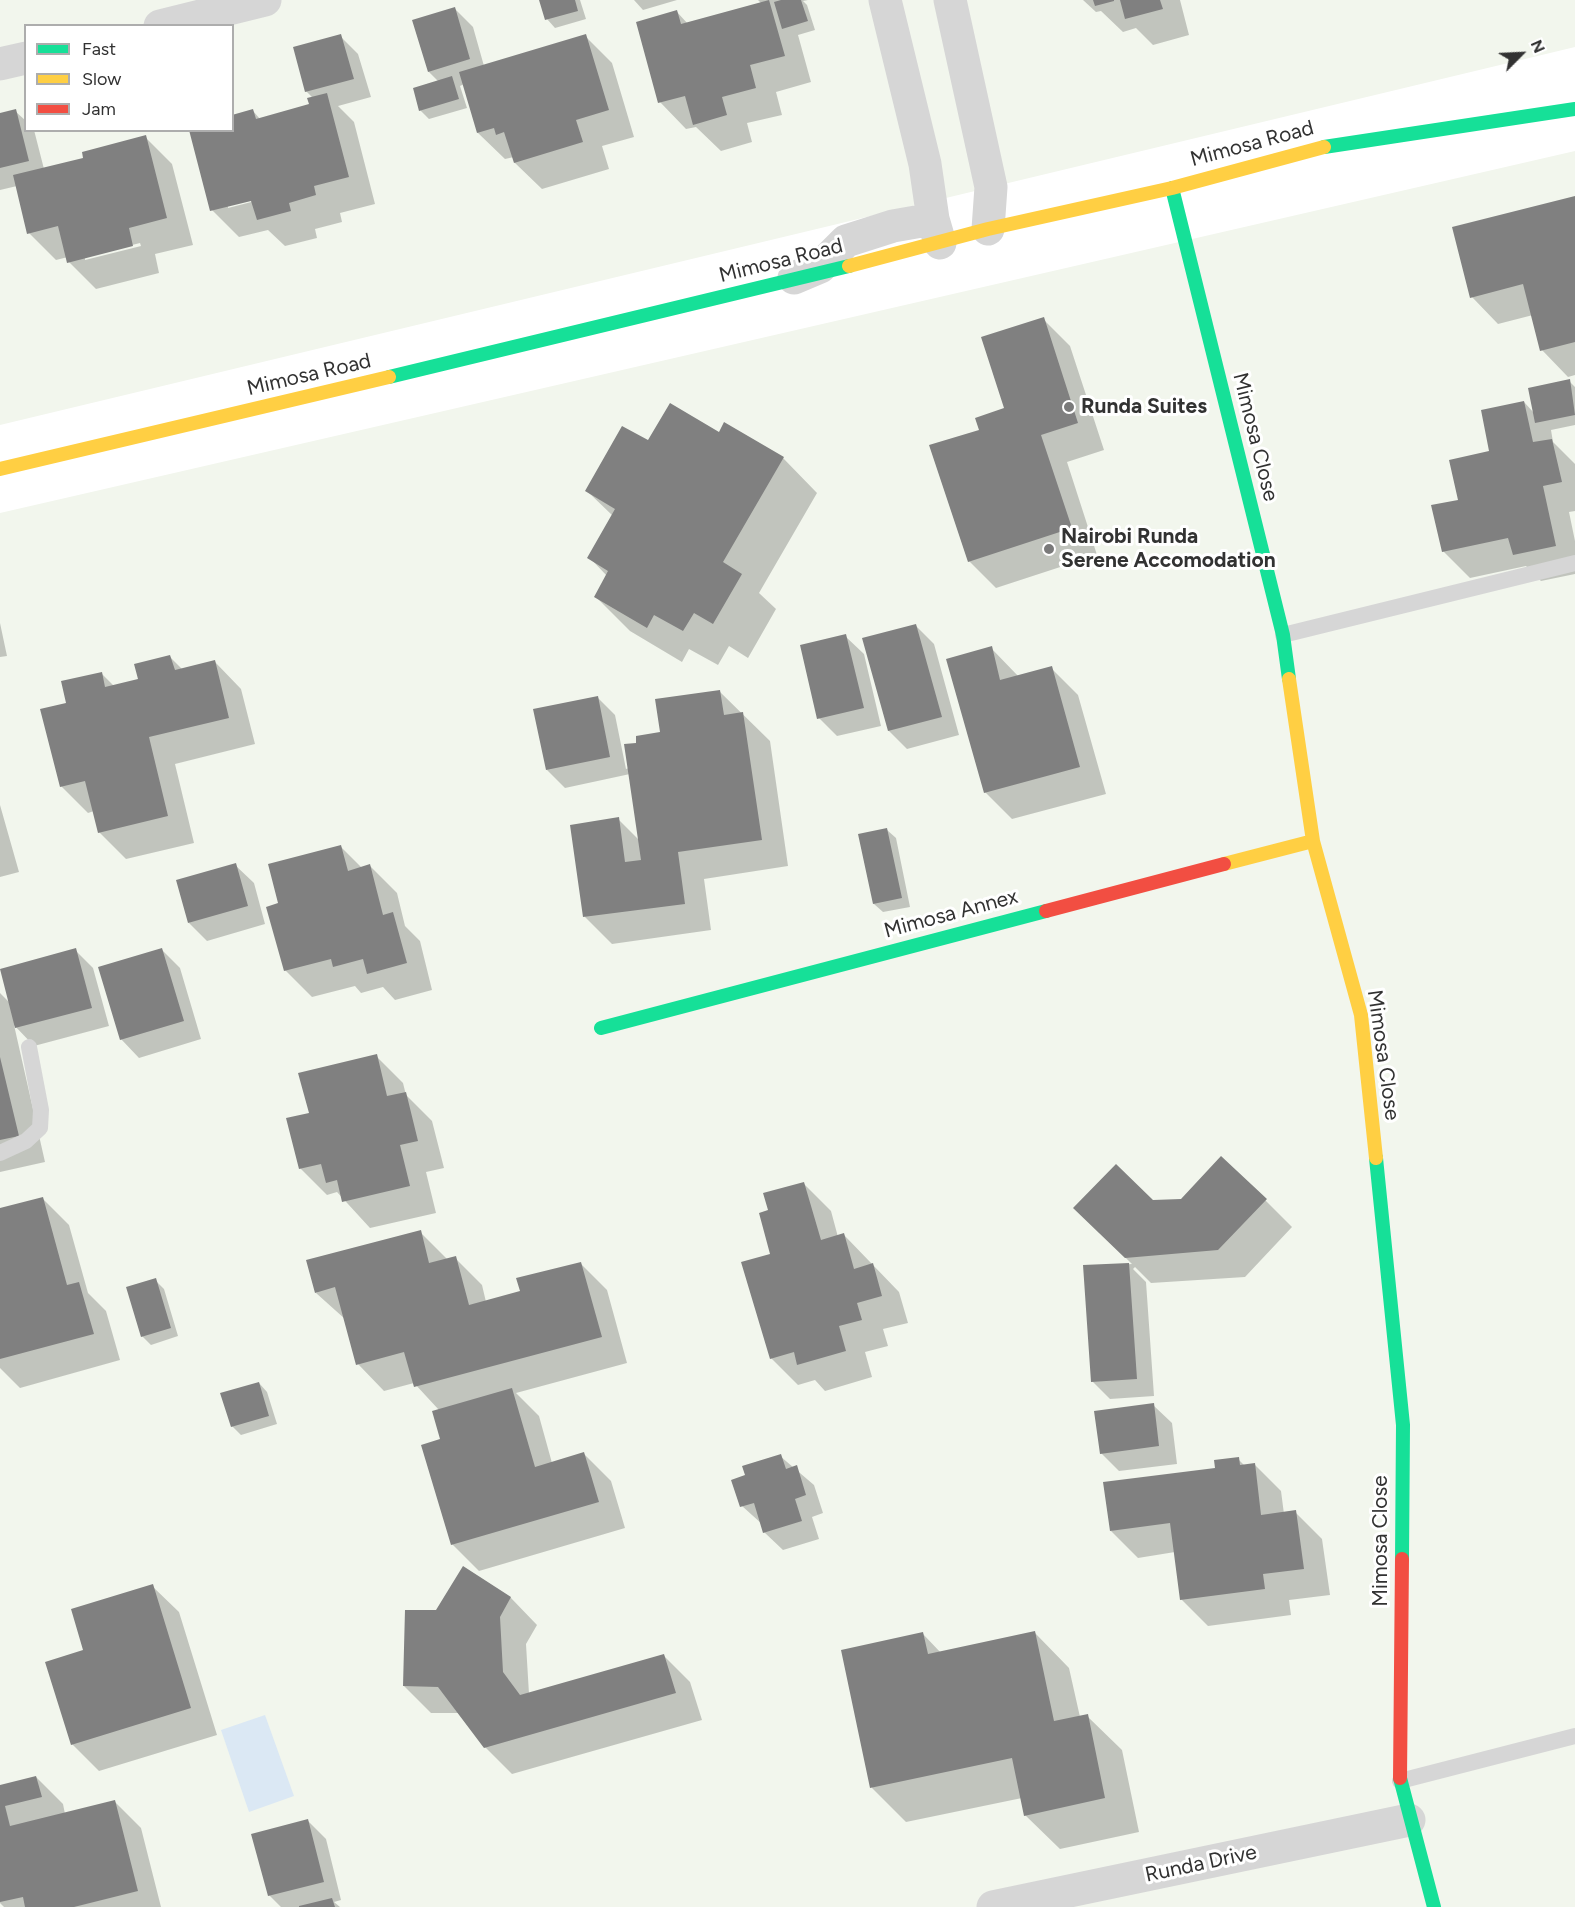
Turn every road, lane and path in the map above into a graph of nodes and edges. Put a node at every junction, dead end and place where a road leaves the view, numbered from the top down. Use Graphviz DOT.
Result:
graph roads {
  1 [pos="265,0"];
  2 [pos="885,0"];
  3 [pos="950,0"];
  4 [pos="168,24"];
  5 [pos="24,58"];
  6 [pos="0,64"];
  7 [pos="1575,109"];
  8 [pos="1172,188"];
  9 [pos="988,229"];
  10 [pos="936,231"];
  11 [pos="779,284"];
  12 [pos="0,470"];
  13 [pos="1575,563"];
  14 [pos="1283,635"];
  15 [pos="1313,841"];
  16 [pos="600,1028"];
  17 [pos="29,1047"];
  18 [pos="0,1153"];
  19 [pos="1575,1736"];
  20 [pos="1400,1780"];
  21 [pos="1409,1820"];
  22 [pos="993,1907"];
  23 [pos="1434,1907"];
  1 -- 4 [label="street"];
  2 -- 10 [label="street"];
  3 -- 9 [label="street"];
  5 -- 6 [label="street"];
  7 -- 8 [label="street, Mimosa Road"];
  8 -- 9 [label="street, Mimosa Road"];
  8 -- 14 [label="street, Mimosa Close"];
  9 -- 10 [label="street, Mimosa Road"];
  10 -- 11 [label="street"];
  11 -- 12 [label="street, Mimosa Road"];
  13 -- 14 [label="lane"];
  14 -- 15 [label="street, Mimosa Close"];
  15 -- 16 [label="street, Mimosa Annex"];
  15 -- 20 [label="street, Mimosa Close"];
  17 -- 18 [label="lane"];
  19 -- 20 [label="lane"];
  20 -- 21 [label="street, Mimosa Close"];
  21 -- 22 [label="street, Runda Drive"];
  21 -- 23 [label="street, Mimosa Close"];
}
